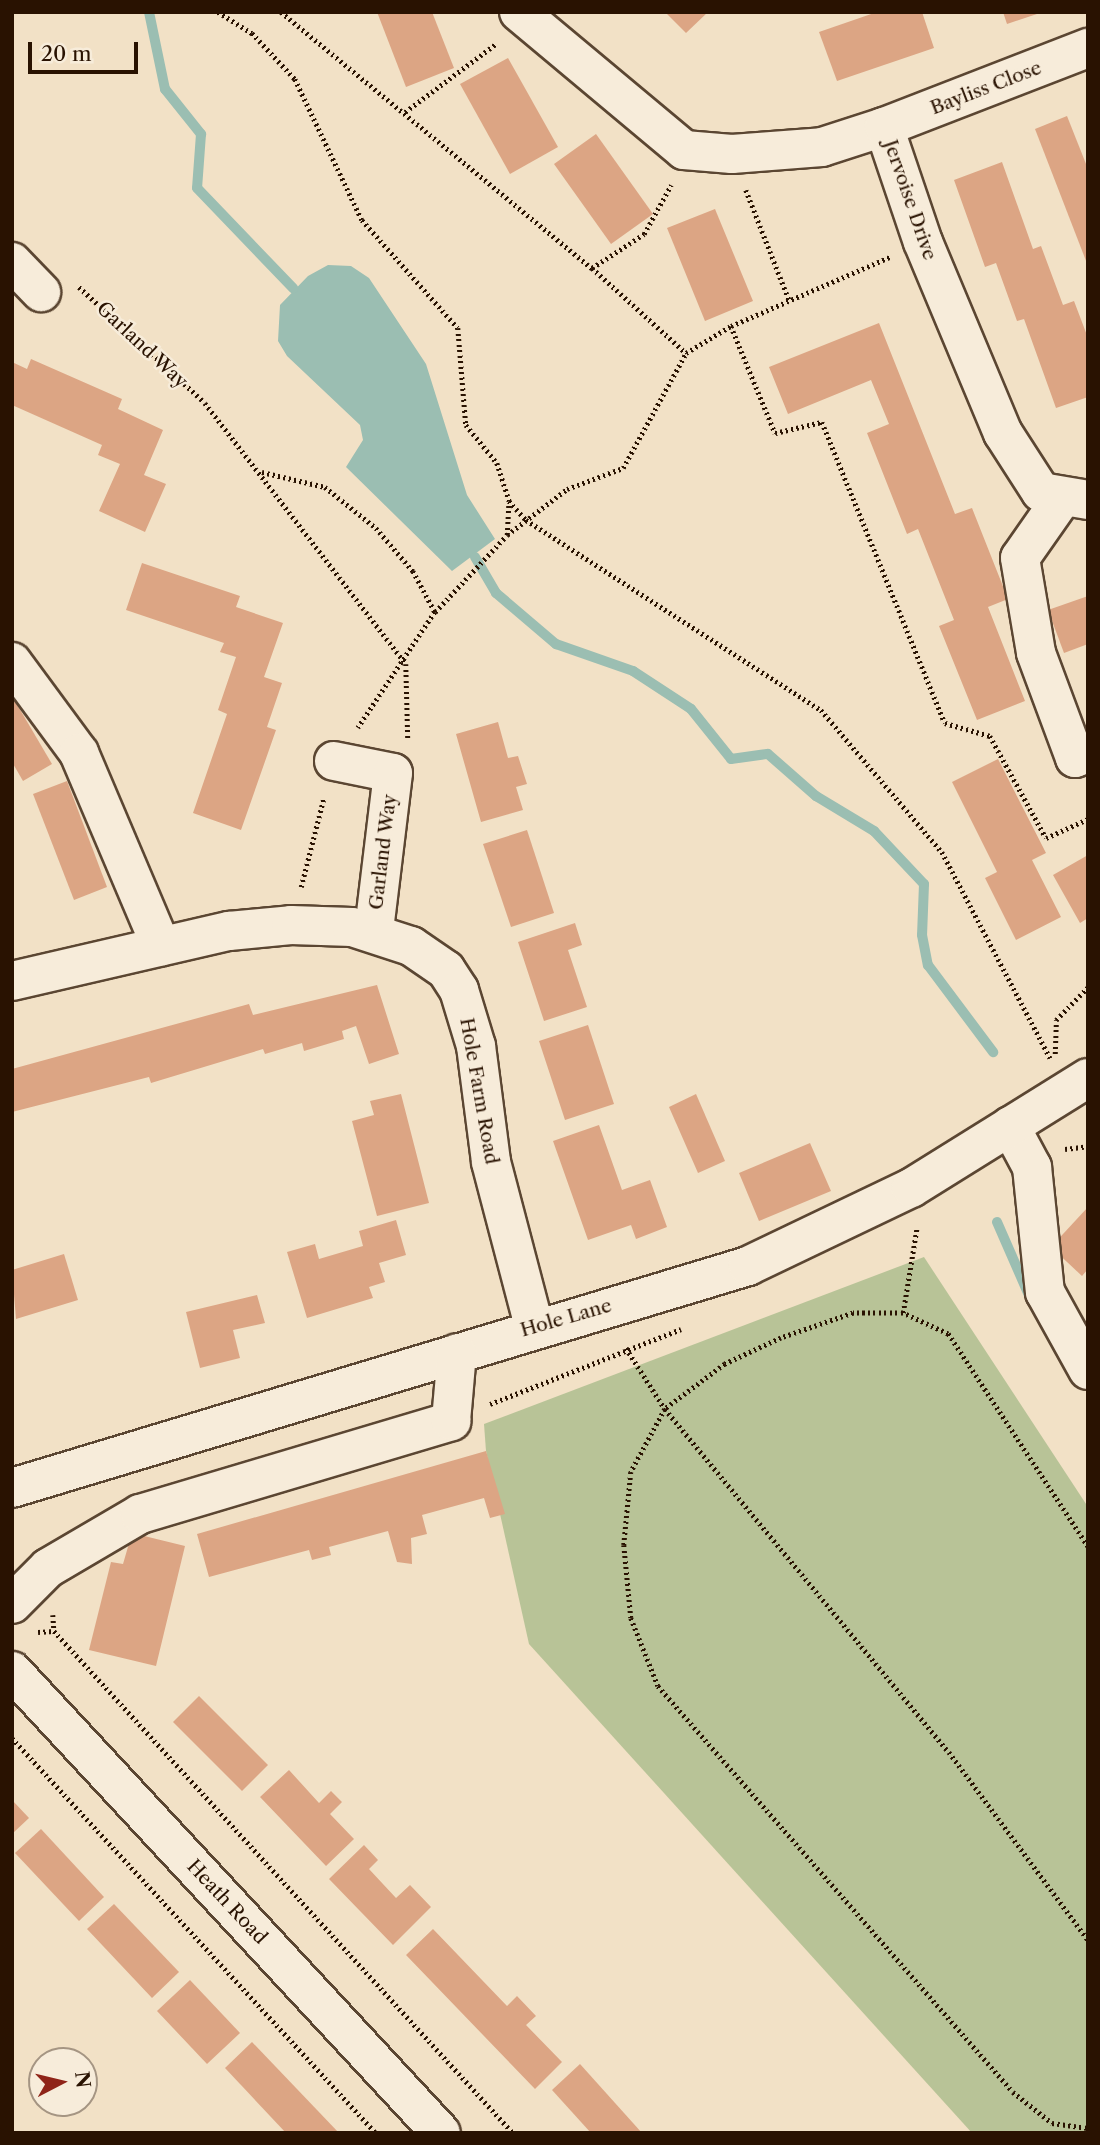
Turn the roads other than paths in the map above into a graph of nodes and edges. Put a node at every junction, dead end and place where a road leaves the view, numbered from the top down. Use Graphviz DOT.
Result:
graph roads {
  1 [pos="525,18"];
  2 [pos="1088,48"];
  3 [pos="884,127"];
  4 [pos="12,262"];
  5 [pos="41,292"];
  6 [pos="1075,499"];
  7 [pos="12,662"];
  8 [pos="1088,753"];
  9 [pos="334,761"];
  10 [pos="374,931"];
  11 [pos="162,946"];
  12 [pos="12,981"];
  13 [pos="1088,1078"];
  14 [pos="1010,1126"];
  15 [pos="534,1326"];
  16 [pos="457,1353"];
  17 [pos="1088,1370"];
  18 [pos="12,1488"];
  19 [pos="12,1604"];
  20 [pos="12,1671"];
  21 [pos="441,2133"];
  1 -- 3 [label="street, Jervoise Drive"];
  2 -- 3 [label="street, Bayliss Close"];
  3 -- 6 [label="street, Jervoise Drive"];
  4 -- 5 [label="street"];
  6 -- 8 [label="street"];
  7 -- 11 [label="street"];
  9 -- 10 [label="street, Garland Way"];
  10 -- 11 [label="street, Hole Farm Road"];
  10 -- 15 [label="street, Hole Farm Road"];
  11 -- 12 [label="street, Hole Farm Road"];
  13 -- 14 [label="street, Hole Lane"];
  14 -- 15 [label="street, Hole Lane"];
  14 -- 17 [label="street"];
  15 -- 16 [label="street, Hole Lane"];
  16 -- 18 [label="street, Hole Lane"];
  16 -- 19 [label="street"];
  20 -- 21 [label="street, Heath Road"];
}
